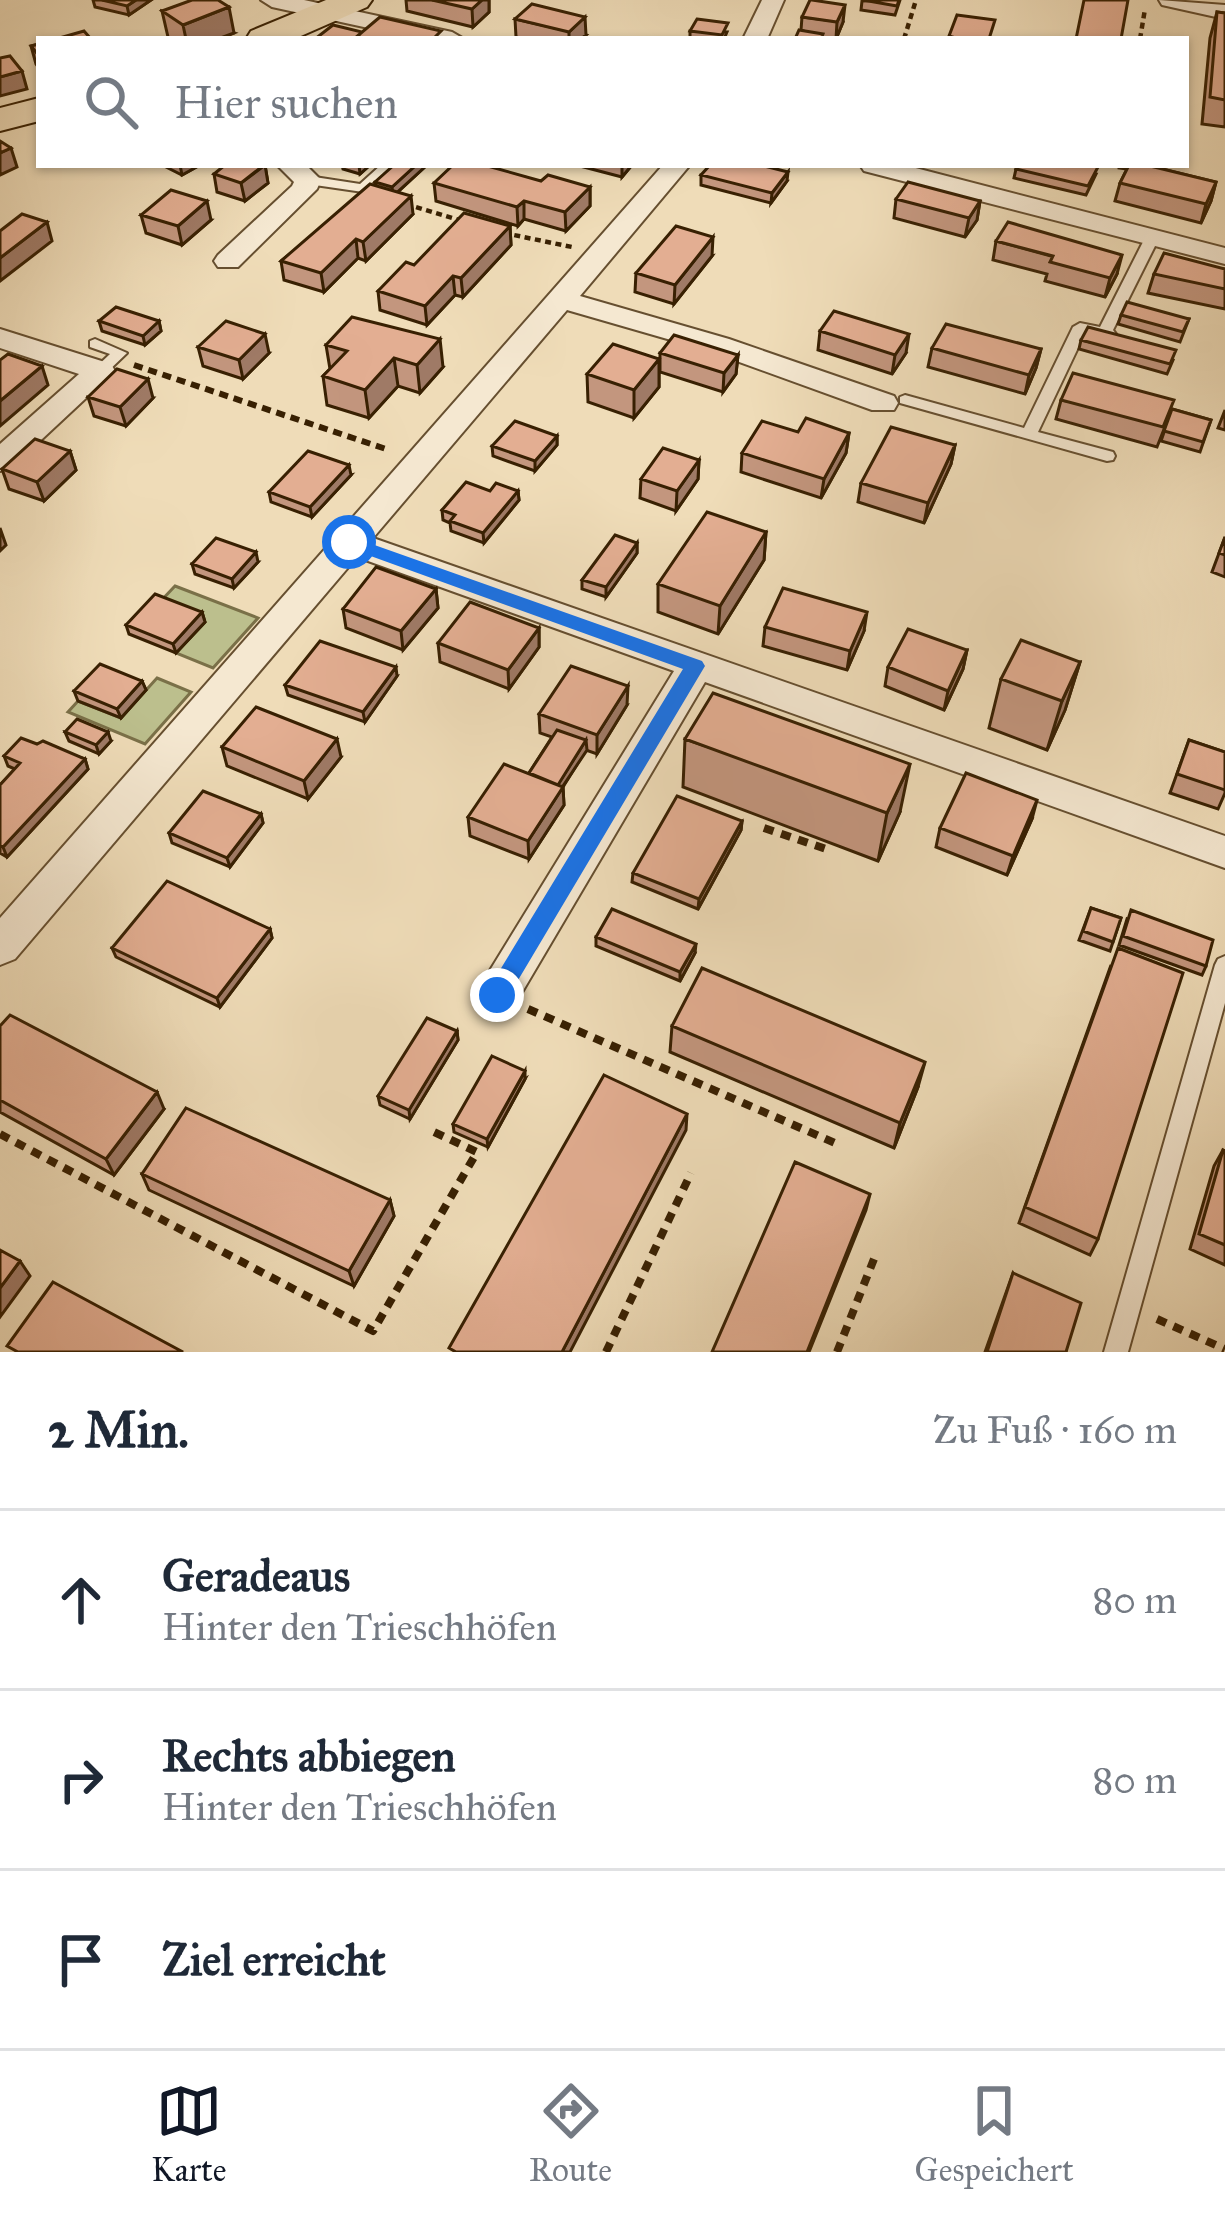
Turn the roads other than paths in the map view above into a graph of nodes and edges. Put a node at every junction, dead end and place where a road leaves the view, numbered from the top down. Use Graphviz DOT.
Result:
graph roads {
  1 [pos="272,0"];
  2 [pos="772,0"];
  3 [pos="1170,0"];
  4 [pos="345,5"];
  5 [pos="1225,12"];
  6 [pos="271,36"];
  7 [pos="443,36"];
  8 [pos="756,36"];
  9 [pos="36,110"];
  10 [pos="0,120"];
  11 [pos="386,168"];
  12 [pos="674,168"];
  13 [pos="884,168"];
  14 [pos="299,172"];
  15 [pos="1152,238"];
  16 [pos="1225,256"];
  17 [pos="228,260"];
  18 [pos="560,299"];
  19 [pos="1104,333"];
  20 [pos="0,338"];
  21 [pos="1124,339"];
  22 [pos="894,402"];
  23 [pos="1029,434"];
  24 [pos="1107,456"];
  25 [pos="0,461"];
  26 [pos="349,542"];
  27 [pos="695,666"];
  28 [pos="1225,852"];
  29 [pos="4,937"];
  30 [pos="1225,965"];
  31 [pos="497,997"];
  32 [pos="1116,1352"];
  1 -- 4 [label="street"];
  2 -- 8 [label="street"];
  3 -- 5 [label="street"];
  4 -- 6 [label="main road"];
  4 -- 7 [label="street"];
  9 -- 10 [label="main road"];
  11 -- 14 [label="lane"];
  12 -- 18 [label="street"];
  13 -- 15 [label="street"];
  14 -- 17 [label="street"];
  15 -- 16 [label="street"];
  15 -- 19 [label="lane"];
  18 -- 22 [label="street"];
  18 -- 26 [label="street"];
  19 -- 21 [label="lane"];
  19 -- 23 [label="lane"];
  20 -- 25 [label="street"];
  22 -- 23 [label="lane"];
  23 -- 24 [label="lane"];
  26 -- 27 [label="street"];
  26 -- 29 [label="street"];
  27 -- 28 [label="street"];
  27 -- 31 [label="street"];
  30 -- 32 [label="lane"];
}
